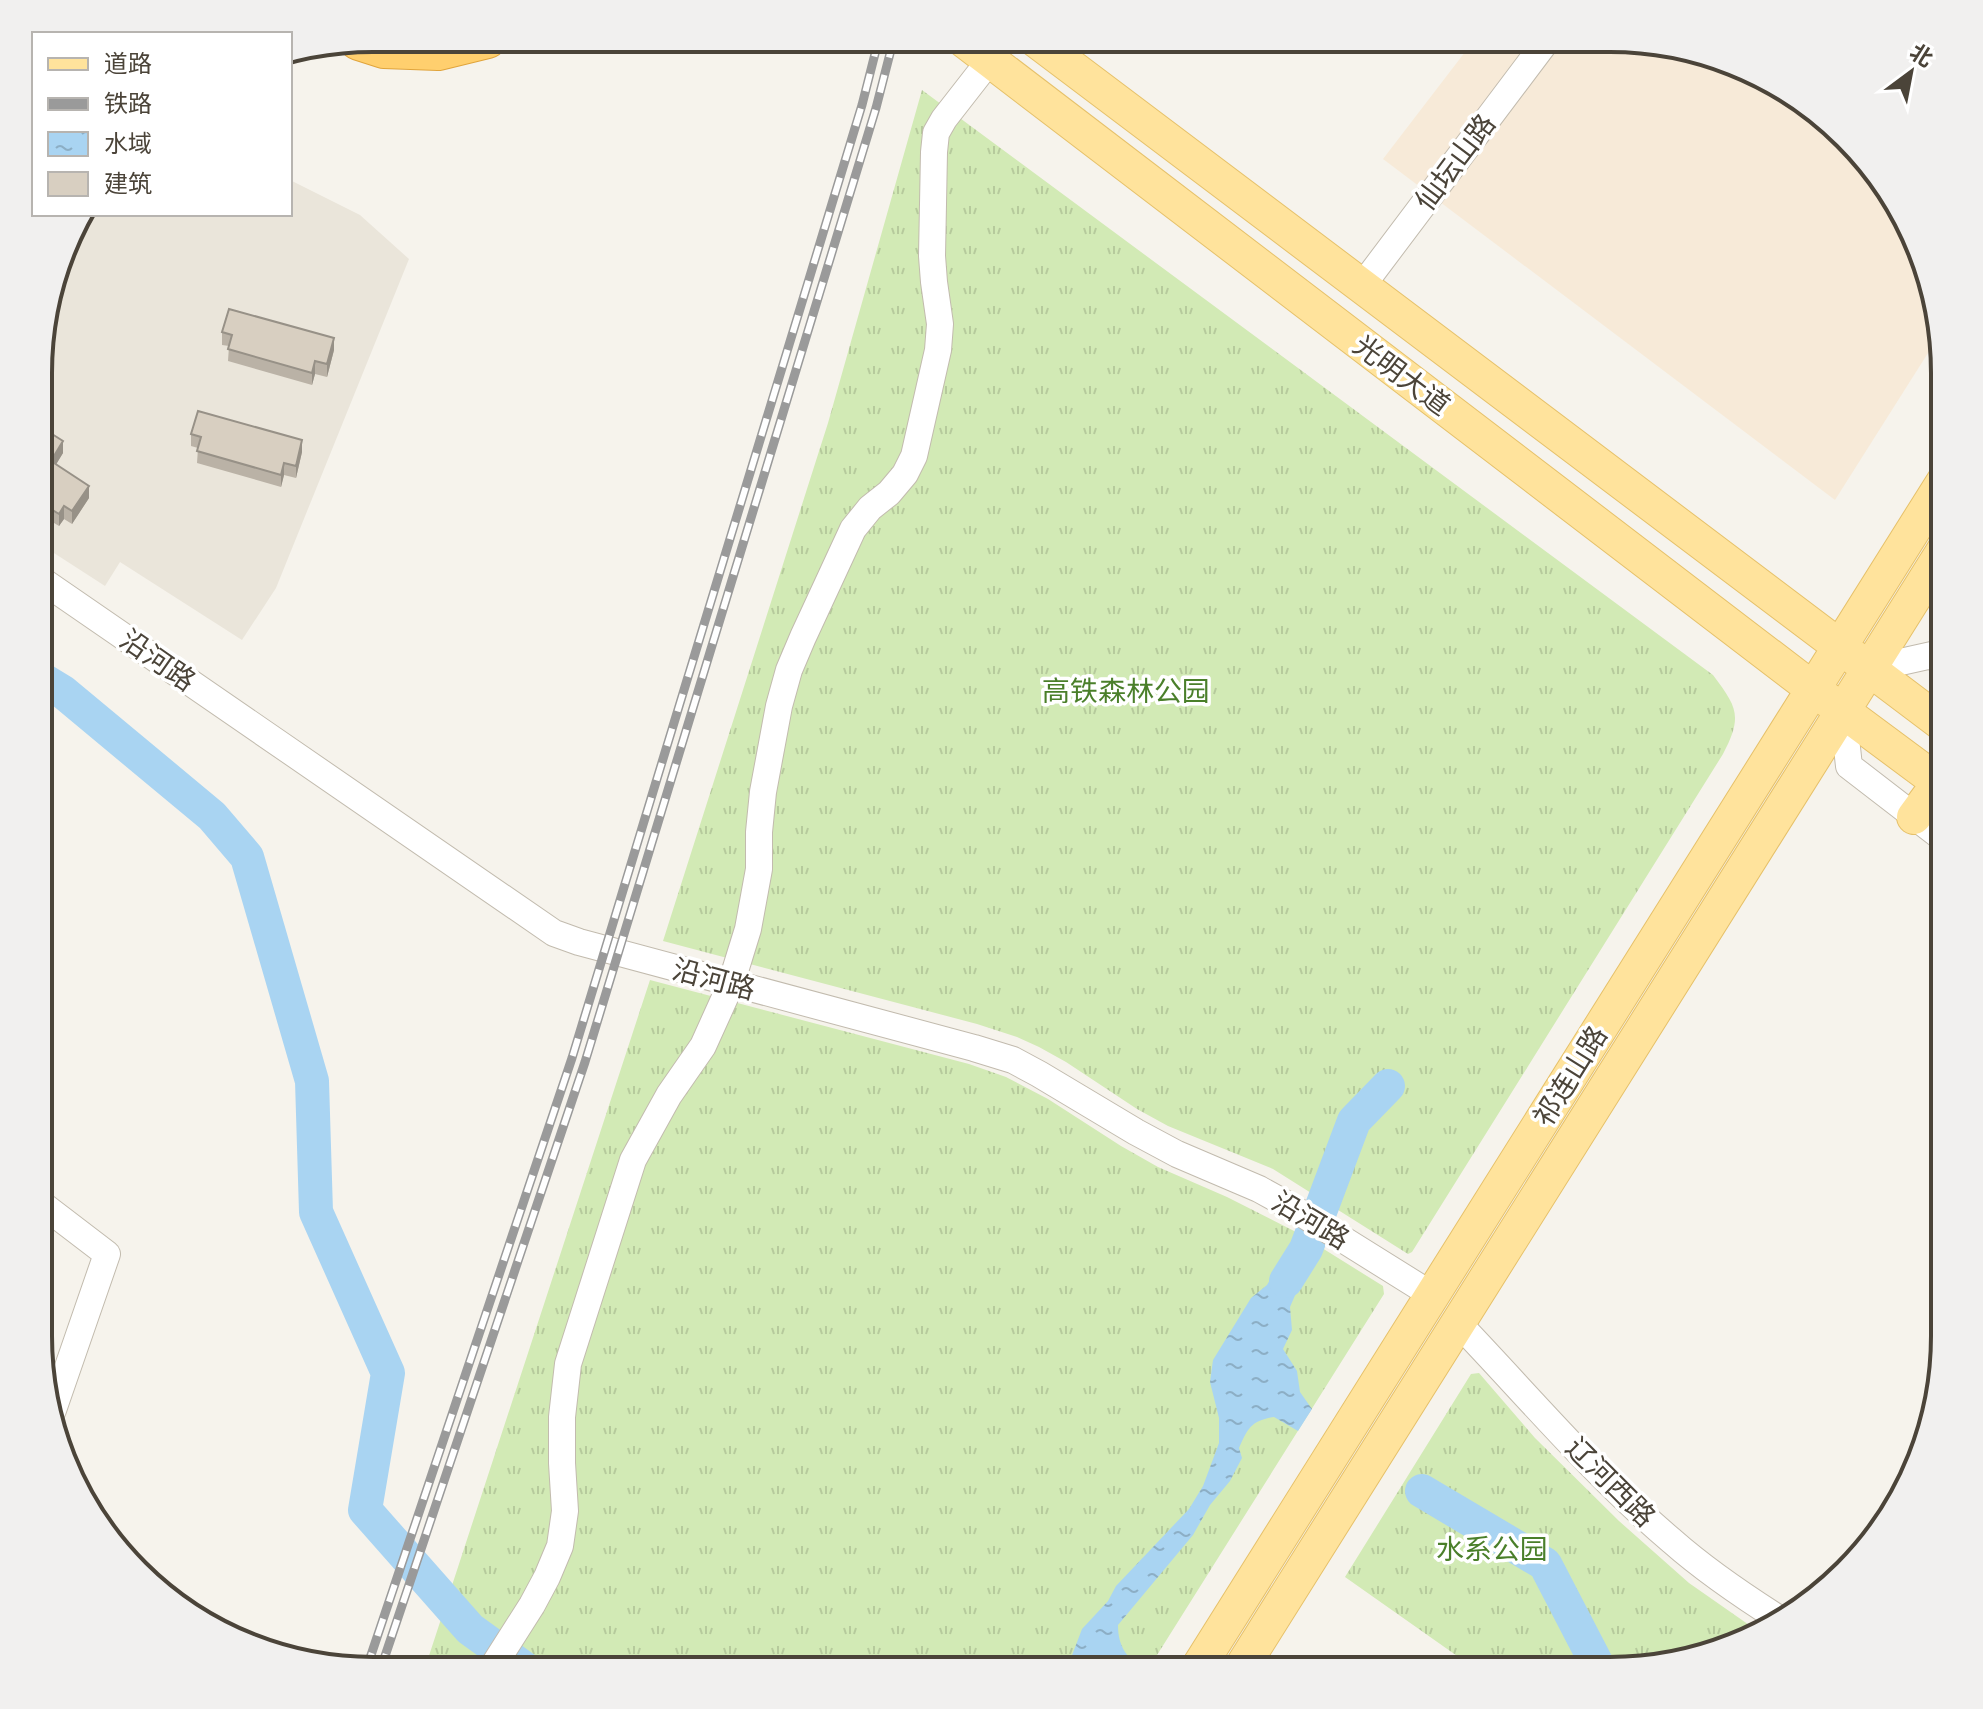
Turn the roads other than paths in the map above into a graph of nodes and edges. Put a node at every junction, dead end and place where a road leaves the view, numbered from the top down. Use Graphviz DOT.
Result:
graph roads {
  1 [pos="979,52"];
  2 [pos="1052,52"];
  3 [pos="1538,52"];
  4 [pos="990,60"];
  5 [pos="1362,286"];
  6 [pos="1931,502"];
  7 [pos="1931,571"];
  8 [pos="52,587"];
  9 [pos="1840,646"];
  10 [pos="1931,655"];
  11 [pos="1869,669"];
  12 [pos="1813,689"];
  13 [pos="1843,711"];
  14 [pos="1931,716"];
  15 [pos="1931,777"];
  16 [pos="1931,798"];
  17 [pos="1914,817"];
  18 [pos="1931,830"];
  19 [pos="731,984"];
  20 [pos="52,1212"];
  21 [pos="1432,1295"];
  22 [pos="1458,1323"];
  23 [pos="58,1397"];
  24 [pos="1771,1614"];
  25 [pos="499,1657"];
  26 [pos="1205,1657"];
  27 [pos="1248,1657"];
  1 -- 4 [label="main road, 光明大道"];
  2 -- 5 [label="main road, 光明大道"];
  3 -- 5 [label="street, 仙坛山路"];
  4 -- 12 [label="main road, 光明大道"];
  4 -- 19 [label="street"];
  5 -- 9 [label="main road, 光明大道"];
  6 -- 9 [label="main road, 祁连山路"];
  7 -- 11 [label="main road, 祁连山路"];
  8 -- 19 [label="street, 沿河路"];
  9 -- 11 [label="main road, 光明大道"];
  9 -- 12 [label="main road, 祁连山路"];
  10 -- 11 [label="street"];
  11 -- 13 [label="main road, 祁连山路"];
  11 -- 14 [label="main road, 光明大道"];
  12 -- 13 [label="main road, 光明大道"];
  12 -- 21 [label="main road, 祁连山路"];
  13 -- 15 [label="main road, 光明大道"];
  13 -- 17 [label="street"];
  13 -- 22 [label="main road, 祁连山路"];
  16 -- 17 [label="main road"];
  17 -- 18 [label="street"];
  19 -- 21 [label="street, 沿河路"];
  19 -- 25 [label="street"];
  20 -- 23 [label="street"];
  21 -- 26 [label="main road, 祁连山路"];
  22 -- 24 [label="street, 辽河西路"];
  22 -- 27 [label="main road, 祁连山路"];
}
